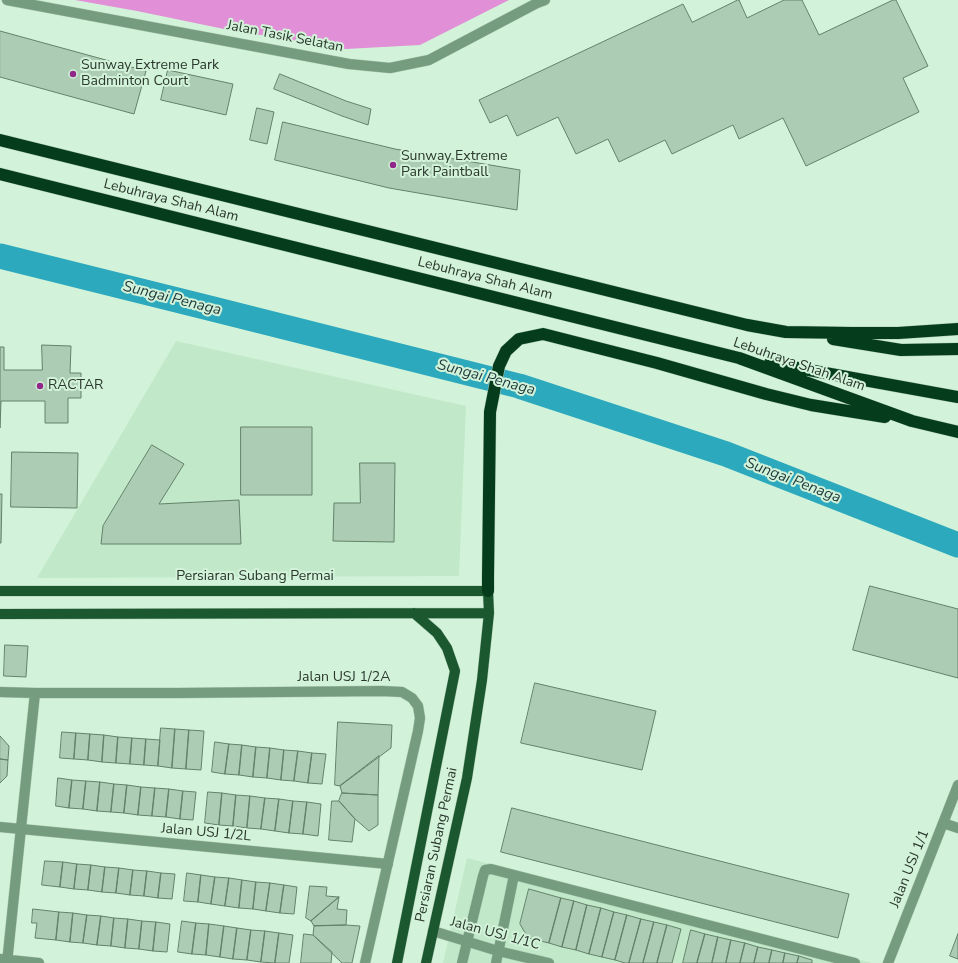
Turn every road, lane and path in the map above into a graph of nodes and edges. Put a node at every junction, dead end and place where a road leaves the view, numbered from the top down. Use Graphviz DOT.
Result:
graph roads {
  1 [pos="7,0"];
  2 [pos="545,0"];
  3 [pos="0,140"];
  4 [pos="0,174"];
  5 [pos="0,178"];
  6 [pos="37,183"];
  7 [pos="958,329"];
  8 [pos="786,332"];
  9 [pos="958,348"];
  10 [pos="739,358"];
  11 [pos="958,397"];
  12 [pos="912,421"];
  13 [pos="958,432"];
  14 [pos="0,591"];
  15 [pos="488,591"];
  16 [pos="414,613"];
  17 [pos="489,613"];
  18 [pos="0,614"];
  19 [pos="0,692"];
  20 [pos="35,694"];
  21 [pos="958,785"];
  22 [pos="943,823"];
  23 [pos="0,827"];
  24 [pos="958,828"];
  25 [pos="20,829"];
  26 [pos="388,864"];
  27 [pos="514,875"];
  28 [pos="433,931"];
  29 [pos="467,942"];
  30 [pos="498,951"];
  31 [pos="5,961"];
  32 [pos="890,962"];
  33 [pos="38,963"];
  34 [pos="365,963"];
  35 [pos="396,963"];
  36 [pos="426,963"];
  37 [pos="462,963"];
  38 [pos="496,963"];
  39 [pos="549,963"];
  40 [pos="856,963"];
  1 -- 2 [label="street, Jalan Tasik Selatan"];
  3 -- 8 [label="highway, Lebuhraya Shah Alam"];
  4 -- 6 [label="highway, Lebuhraya Shah Alam"];
  5 -- 6 [label="highway"];
  6 -- 10 [label="highway, Lebuhraya Shah Alam"];
  7 -- 8 [label="highway, Lebuhraya Shah Alam"];
  8 -- 9 [label="highway"];
  10 -- 11 [label="highway"];
  10 -- 12 [label="highway, Lebuhraya Shah Alam"];
  12 -- 13 [label="highway, Lebuhraya Shah Alam"];
  12 -- 15 [label="highway"];
  14 -- 15 [label="main road, Persiaran Subang Permai"];
  15 -- 17 [label="main road, Persiaran Subang Permai"];
  16 -- 17 [label="main road"];
  16 -- 18 [label="main road"];
  16 -- 35 [label="main road, Persiaran Subang Permai"];
  17 -- 28 [label="main road, Persiaran Subang Permai"];
  19 -- 20 [label="street, Jalan USJ 1/2A"];
  20 -- 25 [label="street"];
  20 -- 26 [label="street, Jalan USJ 1/2A"];
  21 -- 22 [label="street, Jalan USJ 1/1"];
  22 -- 24 [label="street"];
  22 -- 32 [label="street, Jalan USJ 1/1"];
  23 -- 25 [label="street, Jalan USJ 1/2L"];
  25 -- 26 [label="street, Jalan USJ 1/2L"];
  25 -- 31 [label="street"];
  26 -- 34 [label="street, Jalan USJ 1/2A"];
  27 -- 29 [label="street"];
  27 -- 30 [label="street"];
  27 -- 40 [label="street"];
  28 -- 29 [label="street, Jalan USJ 1/1C"];
  28 -- 36 [label="main road, Persiaran Subang Permai"];
  29 -- 30 [label="street, Jalan USJ 1/1C"];
  29 -- 37 [label="street"];
  30 -- 38 [label="street"];
  30 -- 39 [label="street, Jalan USJ 1/1C"];
  31 -- 33 [label="street"];
}
